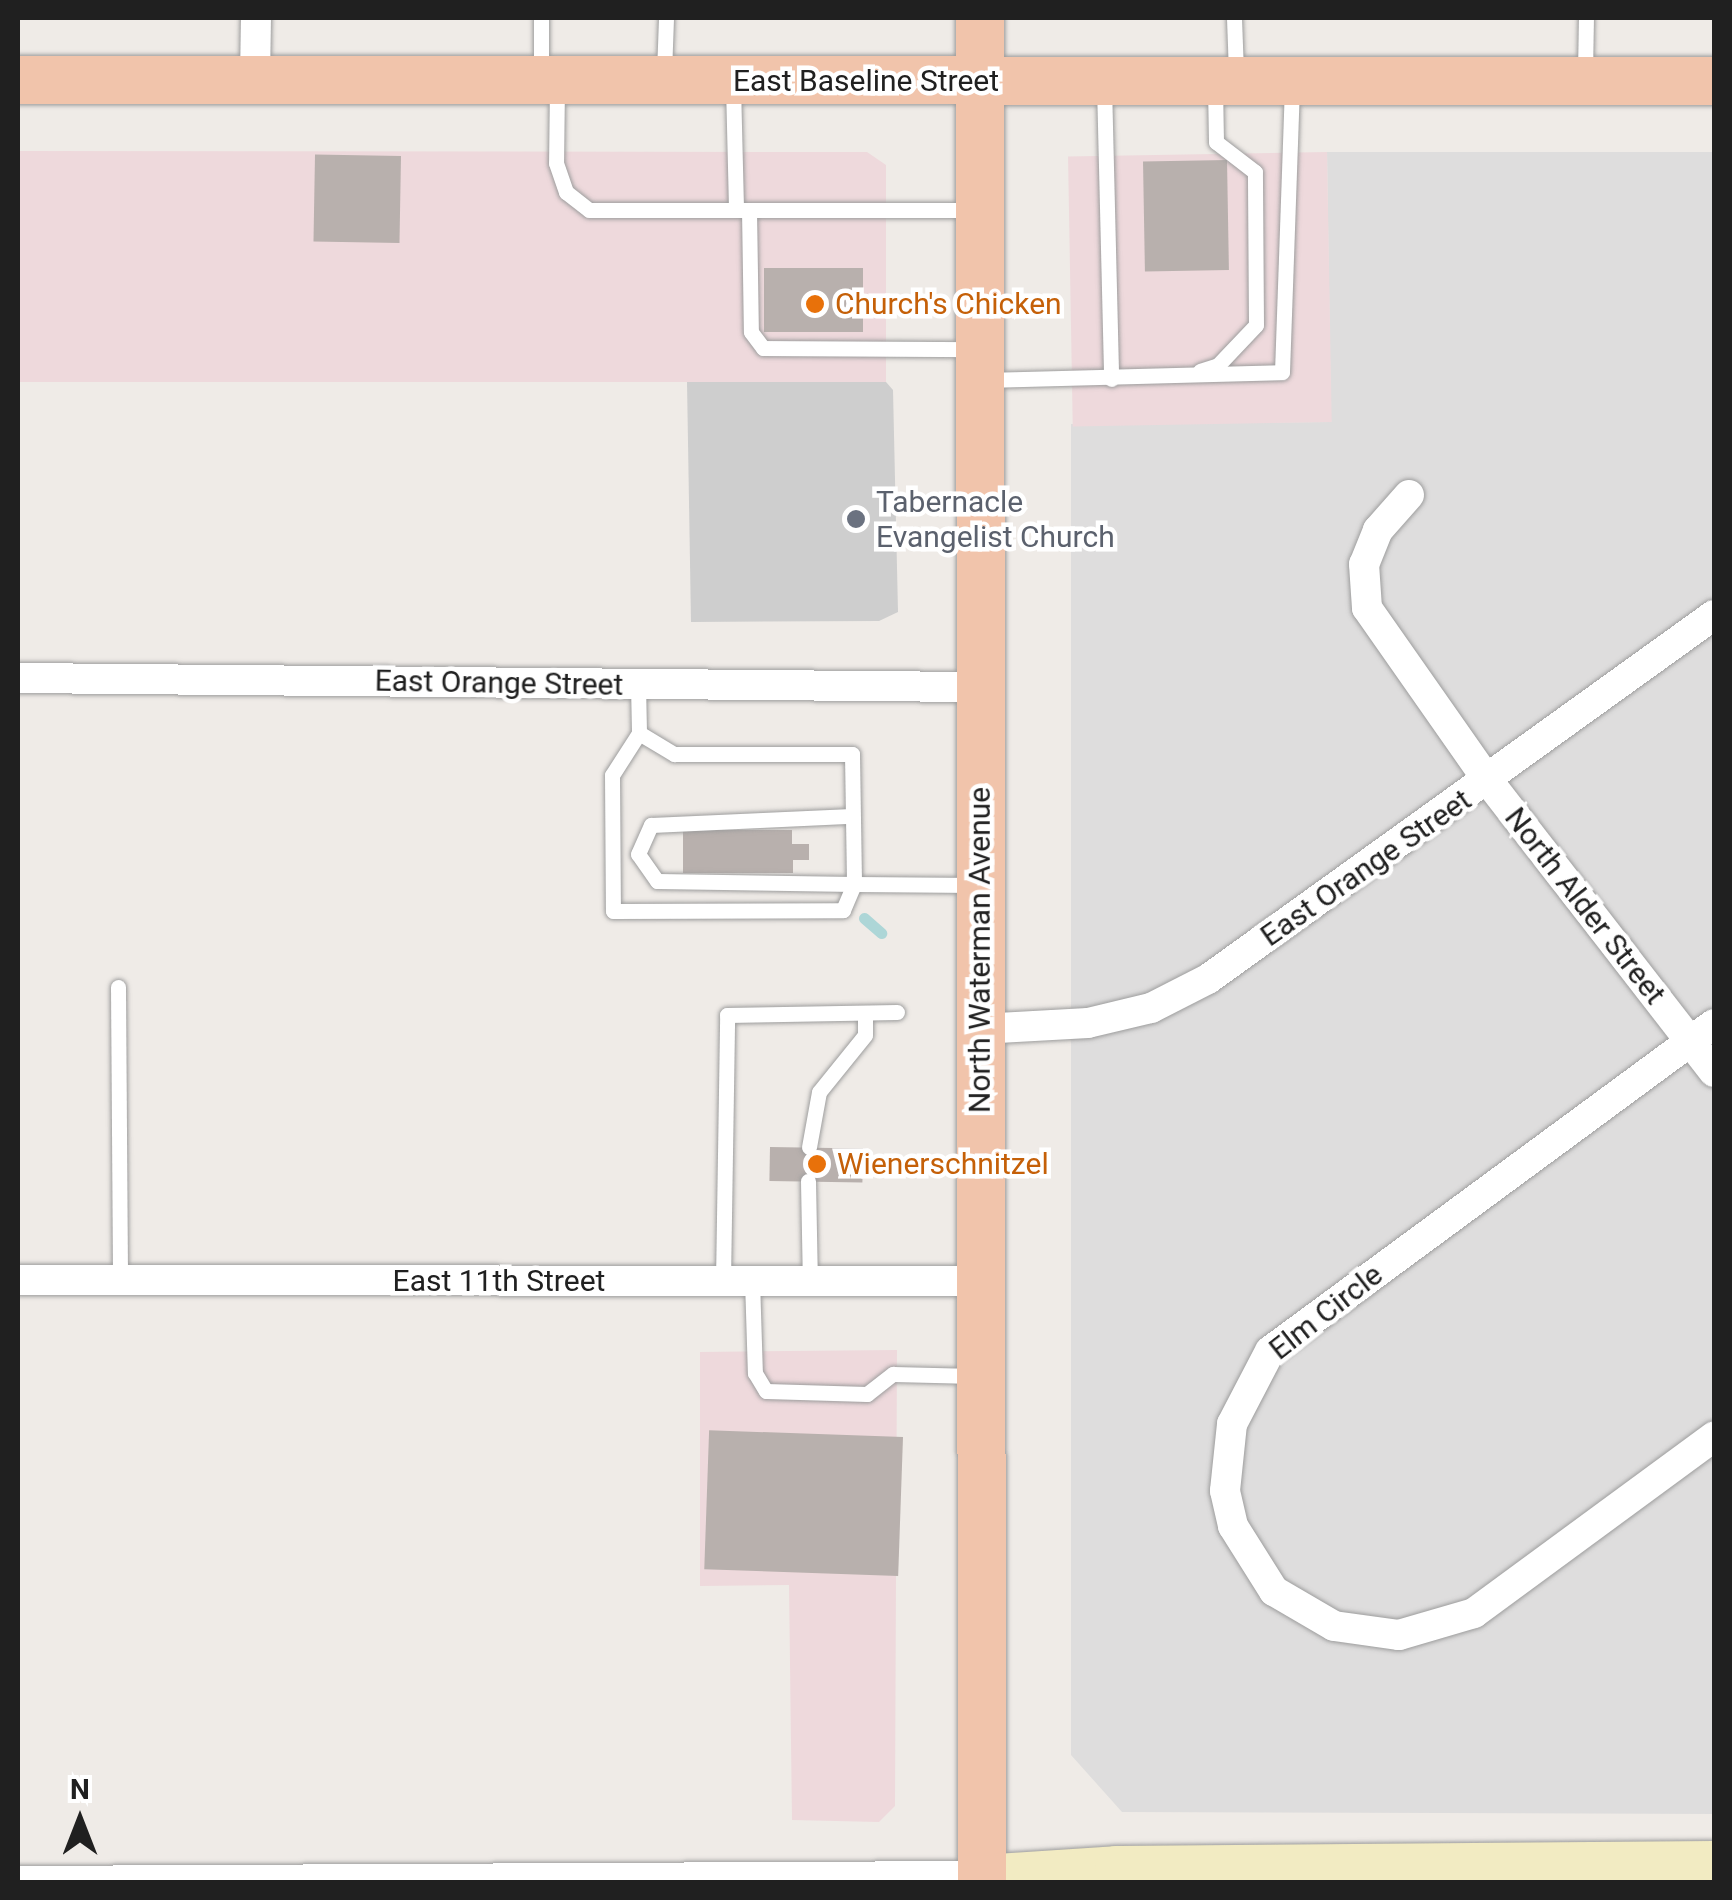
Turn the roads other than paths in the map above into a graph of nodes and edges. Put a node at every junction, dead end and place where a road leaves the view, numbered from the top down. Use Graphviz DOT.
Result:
graph roads {
  1 [pos="256,18"];
  2 [pos="541,18"];
  3 [pos="666,18"];
  4 [pos="980,18"];
  5 [pos="1234,18"];
  6 [pos="1586,18"];
  7 [pos="18,80"];
  8 [pos="255,80"];
  9 [pos="549,80"];
  10 [pos="664,80"];
  11 [pos="733,80"];
  12 [pos="979,80"];
  13 [pos="1104,80"];
  14 [pos="1225,80"];
  15 [pos="1292,80"];
  16 [pos="1585,80"];
  17 [pos="1714,80"];
  18 [pos="742,210"];
  19 [pos="976,210"];
  20 [pos="979,365"];
  21 [pos="1111,379"];
  22 [pos="1172,379"];
  23 [pos="1409,495"];
  24 [pos="1714,615"];
  25 [pos="18,678"];
  26 [pos="638,684"];
  27 [pos="980,687"];
  28 [pos="639,734"];
  29 [pos="1489,782"];
  30 [pos="852,816"];
  31 [pos="854,884"];
  32 [pos="980,885"];
  33 [pos="118,987"];
  34 [pos="897,1012"];
  35 [pos="865,1014"];
  36 [pos="980,1029"];
  37 [pos="1703,1033"];
  38 [pos="1714,1072"];
  39 [pos="809,1147"];
  40 [pos="808,1180"];
  41 [pos="18,1280"];
  42 [pos="120,1280"];
  43 [pos="737,1281"];
  44 [pos="810,1281"];
  45 [pos="981,1281"];
  46 [pos="981,1376"];
  47 [pos="1714,1437"];
  48 [pos="1714,1862"];
  49 [pos="1332,1873"];
  50 [pos="1116,1875"];
  51 [pos="982,1879"];
  52 [pos="18,1881"];
  1 -- 8 [label="street"];
  2 -- 9 [label="lane"];
  3 -- 10 [label="lane"];
  4 -- 12 [label="main road, North Waterman Avenue"];
  5 -- 14 [label="lane"];
  6 -- 16 [label="lane"];
  7 -- 8 [label="main road, East Baseline Street"];
  8 -- 9 [label="main road, East Baseline Street"];
  9 -- 10 [label="main road, East Baseline Street"];
  9 -- 18 [label="lane"];
  10 -- 11 [label="main road, East Baseline Street"];
  11 -- 12 [label="main road, East Baseline Street"];
  11 -- 18 [label="lane"];
  12 -- 13 [label="main road, East Baseline Street"];
  12 -- 19 [label="main road, North Waterman Avenue"];
  13 -- 14 [label="main road, East Baseline Street"];
  13 -- 21 [label="lane"];
  14 -- 15 [label="main road, East Baseline Street"];
  14 -- 22 [label="lane"];
  15 -- 16 [label="main road, East Baseline Street"];
  15 -- 22 [label="lane"];
  16 -- 17 [label="main road, East Baseline Street"];
  18 -- 19 [label="lane"];
  18 -- 20 [label="lane"];
  19 -- 20 [label="main road, North Waterman Avenue"];
  20 -- 21 [label="lane"];
  20 -- 27 [label="main road, North Waterman Avenue"];
  21 -- 22 [label="lane"];
  23 -- 29 [label="street, North Alder Street"];
  24 -- 29 [label="street, East Orange Street"];
  25 -- 26 [label="street, East Orange Street"];
  26 -- 27 [label="street, East Orange Street"];
  26 -- 28 [label="lane"];
  27 -- 32 [label="main road, North Waterman Avenue"];
  28 -- 30 [label="lane"];
  28 -- 31 [label="lane"];
  29 -- 36 [label="street, East Orange Street"];
  29 -- 37 [label="street, North Alder Street"];
  30 -- 31 [label="lane"];
  30 -- 31 [label="lane"];
  31 -- 32 [label="lane"];
  32 -- 36 [label="main road, North Waterman Avenue"];
  33 -- 42 [label="lane"];
  34 -- 35 [label="lane"];
  35 -- 39 [label="lane"];
  35 -- 43 [label="lane"];
  36 -- 45 [label="main road, North Waterman Avenue"];
  37 -- 38 [label="street, North Alder Street"];
  37 -- 47 [label="street, Elm Circle"];
  40 -- 44 [label="lane"];
  41 -- 42 [label="street, East 11th Street"];
  42 -- 43 [label="street, East 11th Street"];
  43 -- 44 [label="street, East 11th Street"];
  43 -- 46 [label="lane"];
  44 -- 45 [label="street, East 11th Street"];
  45 -- 46 [label="main road, North Waterman Avenue"];
  46 -- 51 [label="main road, North Waterman Avenue"];
  48 -- 49 [label="street"];
  49 -- 50 [label="street"];
  50 -- 51 [label="street"];
  51 -- 52 [label="street"];
}
